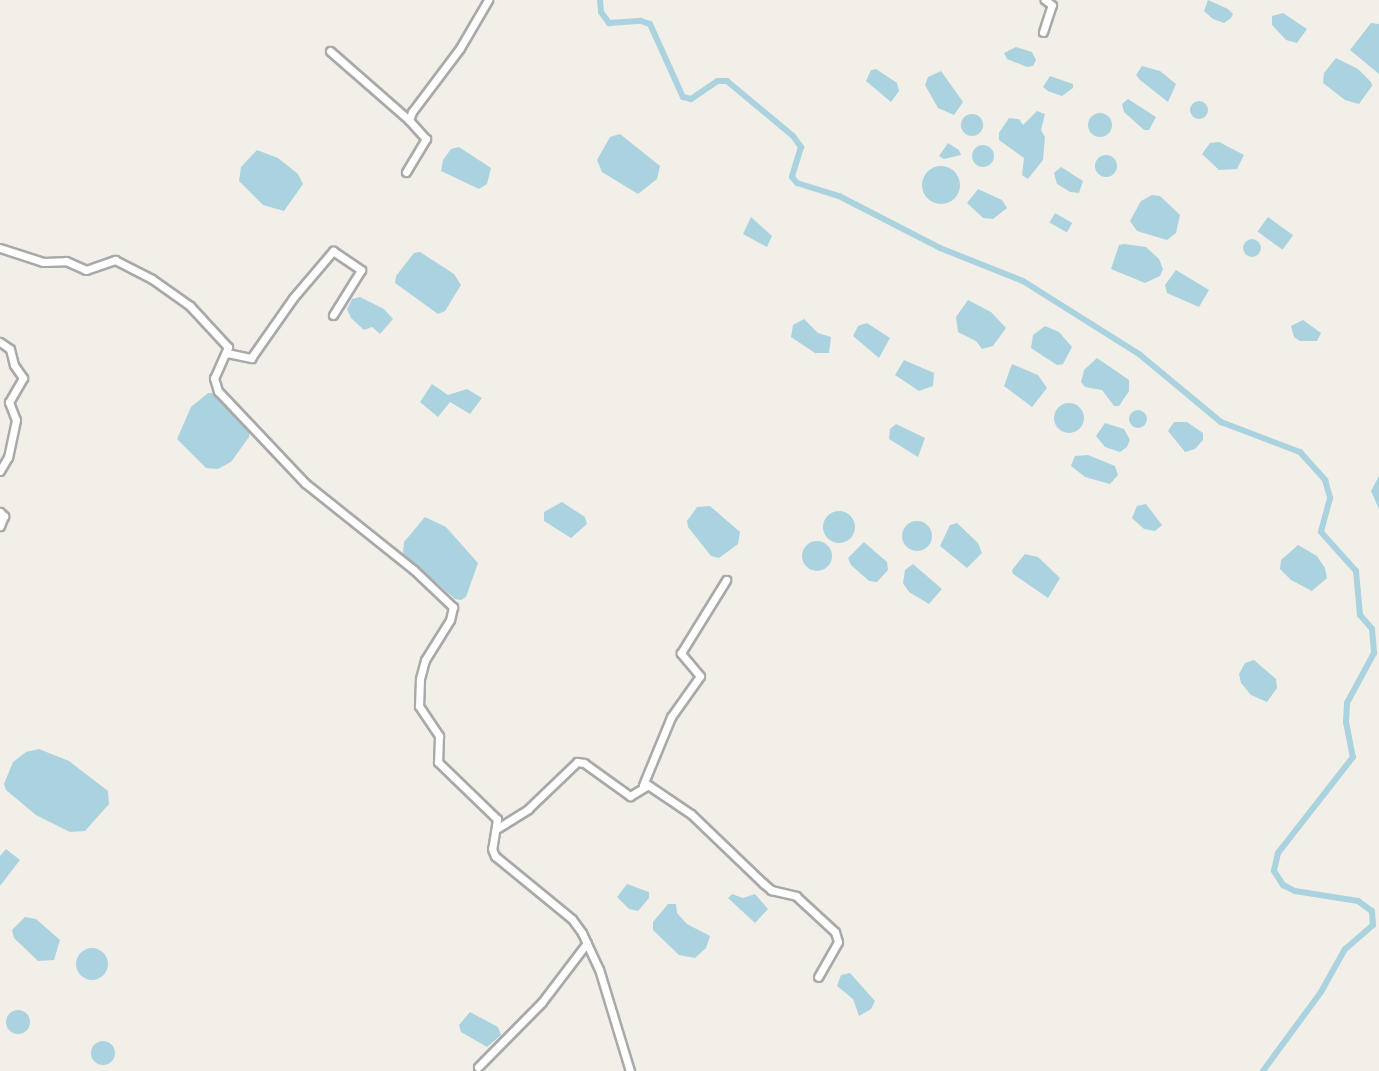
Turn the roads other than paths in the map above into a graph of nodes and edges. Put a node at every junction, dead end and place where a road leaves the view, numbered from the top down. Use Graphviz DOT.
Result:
graph roads {
  1 [pos="488,0"];
  2 [pos="1045,0"];
  3 [pos="1043,32"];
  4 [pos="330,51"];
  5 [pos="409,120"];
  6 [pos="406,172"];
  7 [pos="0,248"];
  8 [pos="333,315"];
  9 [pos="0,342"];
  10 [pos="227,352"];
  11 [pos="0,471"];
  12 [pos="0,512"];
  13 [pos="0,526"];
  14 [pos="726,580"];
  15 [pos="643,785"];
  16 [pos="498,828"];
  17 [pos="587,943"];
  18 [pos="818,977"];
  19 [pos="478,1067"];
  20 [pos="630,1071"];
  1 -- 5 [label="street"];
  2 -- 3 [label="street"];
  4 -- 5 [label="street"];
  5 -- 6 [label="street"];
  7 -- 10 [label="street"];
  8 -- 10 [label="street"];
  9 -- 11 [label="street"];
  10 -- 16 [label="street"];
  12 -- 13 [label="street"];
  14 -- 15 [label="street"];
  15 -- 16 [label="street"];
  15 -- 18 [label="street"];
  16 -- 17 [label="street"];
  17 -- 19 [label="street"];
  17 -- 20 [label="street"];
}
